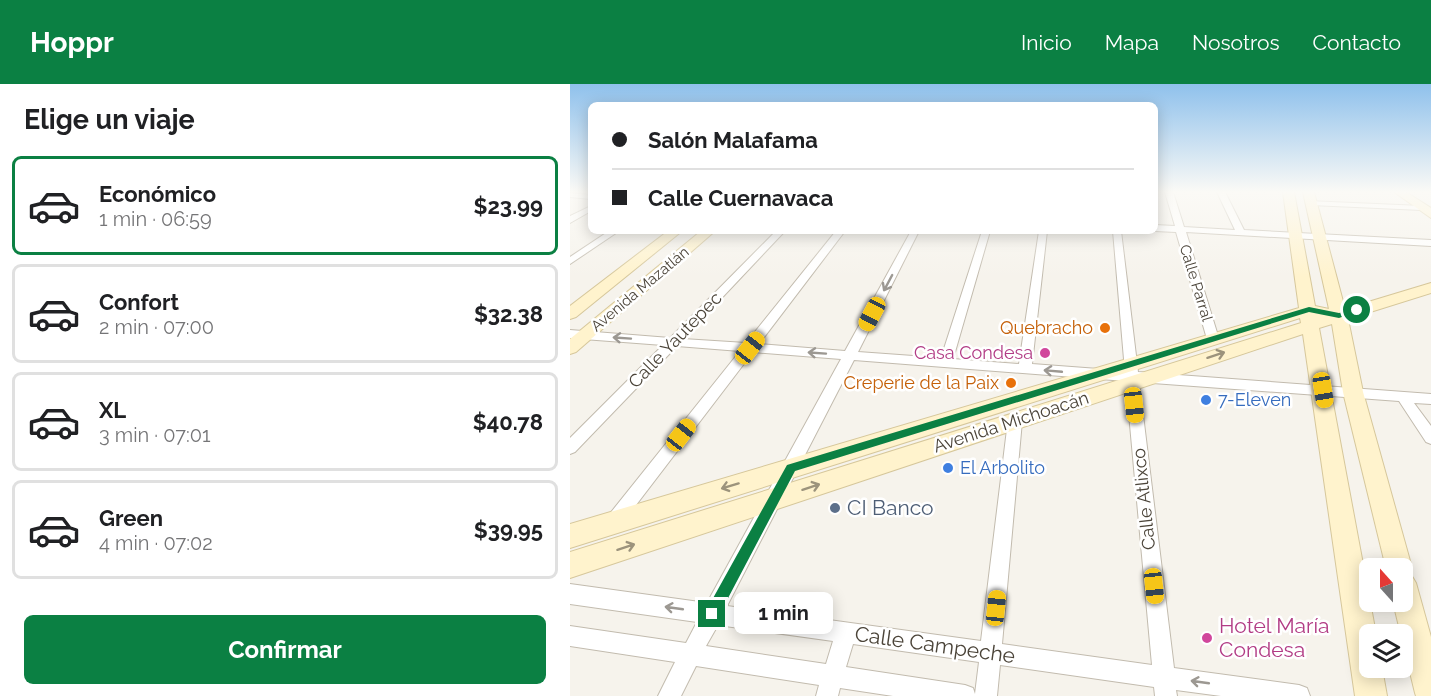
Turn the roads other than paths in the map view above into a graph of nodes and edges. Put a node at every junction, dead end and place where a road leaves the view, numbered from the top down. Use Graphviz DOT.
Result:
graph roads {
  1 [pos="1177,221"];
  2 [pos="1235,221"];
  3 [pos="1301,221"];
  4 [pos="1309,221"];
  5 [pos="1158,228"];
  6 [pos="1180,229"];
  7 [pos="1241,233"];
  8 [pos="610,234"];
  9 [pos="672,234"];
  10 [pos="705,234"];
  11 [pos="778,234"];
  12 [pos="839,234"];
  13 [pos="913,234"];
  14 [pos="985,234"];
  15 [pos="1043,234"];
  16 [pos="1117,234"];
  17 [pos="1308,236"];
  18 [pos="1431,243"];
  19 [pos="570,261"];
  20 [pos="1431,288"];
  21 [pos="570,314"];
  22 [pos="1339,316"];
  23 [pos="1310,317"];
  24 [pos="578,335"];
  25 [pos="1213,339"];
  26 [pos="673,342"];
  27 [pos="570,348"];
  28 [pos="750,348"];
  29 [pos="850,355"];
  30 [pos="946,362"];
  31 [pos="1025,368"];
  32 [pos="1097,375"];
  33 [pos="1136,375"];
  34 [pos="1323,390"];
  35 [pos="1353,392"];
  36 [pos="1403,397"];
  37 [pos="1431,399"];
  38 [pos="1015,420"];
  39 [pos="1431,438"];
  40 [pos="570,448"];
  41 [pos="791,468"];
  42 [pos="776,498"];
  43 [pos="613,522"];
  44 [pos="570,536"];
  45 [pos="1396,558"];
  46 [pos="572,566"];
  47 [pos="570,594"];
  48 [pos="1410,612"];
  49 [pos="712,614"];
  50 [pos="846,633"];
  51 [pos="570,636"];
  52 [pos="992,653"];
  53 [pos="691,655"];
  54 [pos="830,686"];
  55 [pos="1165,687"];
  56 [pos="1431,693"];
  57 [pos="669,696"];
  58 [pos="965,696"];
  59 [pos="986,696"];
  60 [pos="1299,696"];
  61 [pos="1371,696"];
  1 -- 6 [label="street, Calle Parral"];
  2 -- 7 [label="street"];
  3 -- 17 [label="street"];
  4 -- 17 [label="street"];
  5 -- 6 [label="street"];
  6 -- 7 [label="street"];
  6 -- 25 [label="street, Calle Parral"];
  7 -- 17 [label="street"];
  8 -- 19 [label="street"];
  9 -- 21 [label="street, Avenida Mazatlán"];
  10 -- 24 [label="street, Avenida Mazatlán"];
  11 -- 26 [label="street, Calle Yautepec"];
  12 -- 28 [label="street"];
  13 -- 29 [label="street, one-way"];
  14 -- 30 [label="street"];
  15 -- 31 [label="street"];
  16 -- 33 [label="street, Calle Atlixco"];
  17 -- 18 [label="street"];
  17 -- 22 [label="street"];
  17 -- 23 [label="street"];
  20 -- 22 [label="street, Avenida Michoacán"];
  22 -- 23 [label="street, Avenida Michoacán"];
  22 -- 35 [label="street"];
  23 -- 25 [label="street, Avenida Michoacán"];
  33 -- 23 [label="street, Avenida Michoacán, one-way"];
  23 -- 34 [label="street"];
  26 -- 24 [label="street, one-way"];
  24 -- 27 [label="street, Avenida Mazatlán"];
  25 -- 33 [label="street, Avenida Michoacán"];
  26 -- 28 [label="street"];
  26 -- 40 [label="street, Calle Yautepec"];
  29 -- 28 [label="street, one-way"];
  28 -- 43 [label="street"];
  29 -- 30 [label="street"];
  29 -- 41 [label="street"];
  30 -- 31 [label="street"];
  32 -- 31 [label="street, one-way"];
  32 -- 33 [label="street, Avenida Michoacán"];
  32 -- 41 [label="street, Avenida Michoacán"];
  33 -- 34 [label="street"];
  33 -- 38 [label="street, Avenida Michoacán"];
  33 -- 55 [label="street, Calle Atlixco"];
  34 -- 35 [label="street"];
  34 -- 61 [label="street"];
  35 -- 36 [label="street"];
  35 -- 45 [label="street"];
  36 -- 37 [label="street"];
  36 -- 39 [label="street"];
  42 -- 38 [label="street, Avenida Michoacán, one-way"];
  38 -- 52 [label="street"];
  41 -- 42 [label="street"];
  41 -- 43 [label="street, Avenida Michoacán, one-way"];
  46 -- 42 [label="street, Avenida Michoacán, one-way"];
  42 -- 49 [label="street"];
  43 -- 44 [label="street, Avenida Michoacán"];
  49 -- 47 [label="street, Calle Campeche, one-way"];
  48 -- 56 [label="street"];
  49 -- 50 [label="street, Calle Campeche"];
  49 -- 53 [label="street"];
  50 -- 52 [label="street, Calle Campeche"];
  50 -- 54 [label="street"];
  51 -- 53 [label="street"];
  52 -- 55 [label="street, Calle Campeche"];
  52 -- 59 [label="street"];
  53 -- 54 [label="street"];
  53 -- 57 [label="street"];
  54 -- 58 [label="street"];
  60 -- 55 [label="street, Calle Campeche, one-way"];
}
